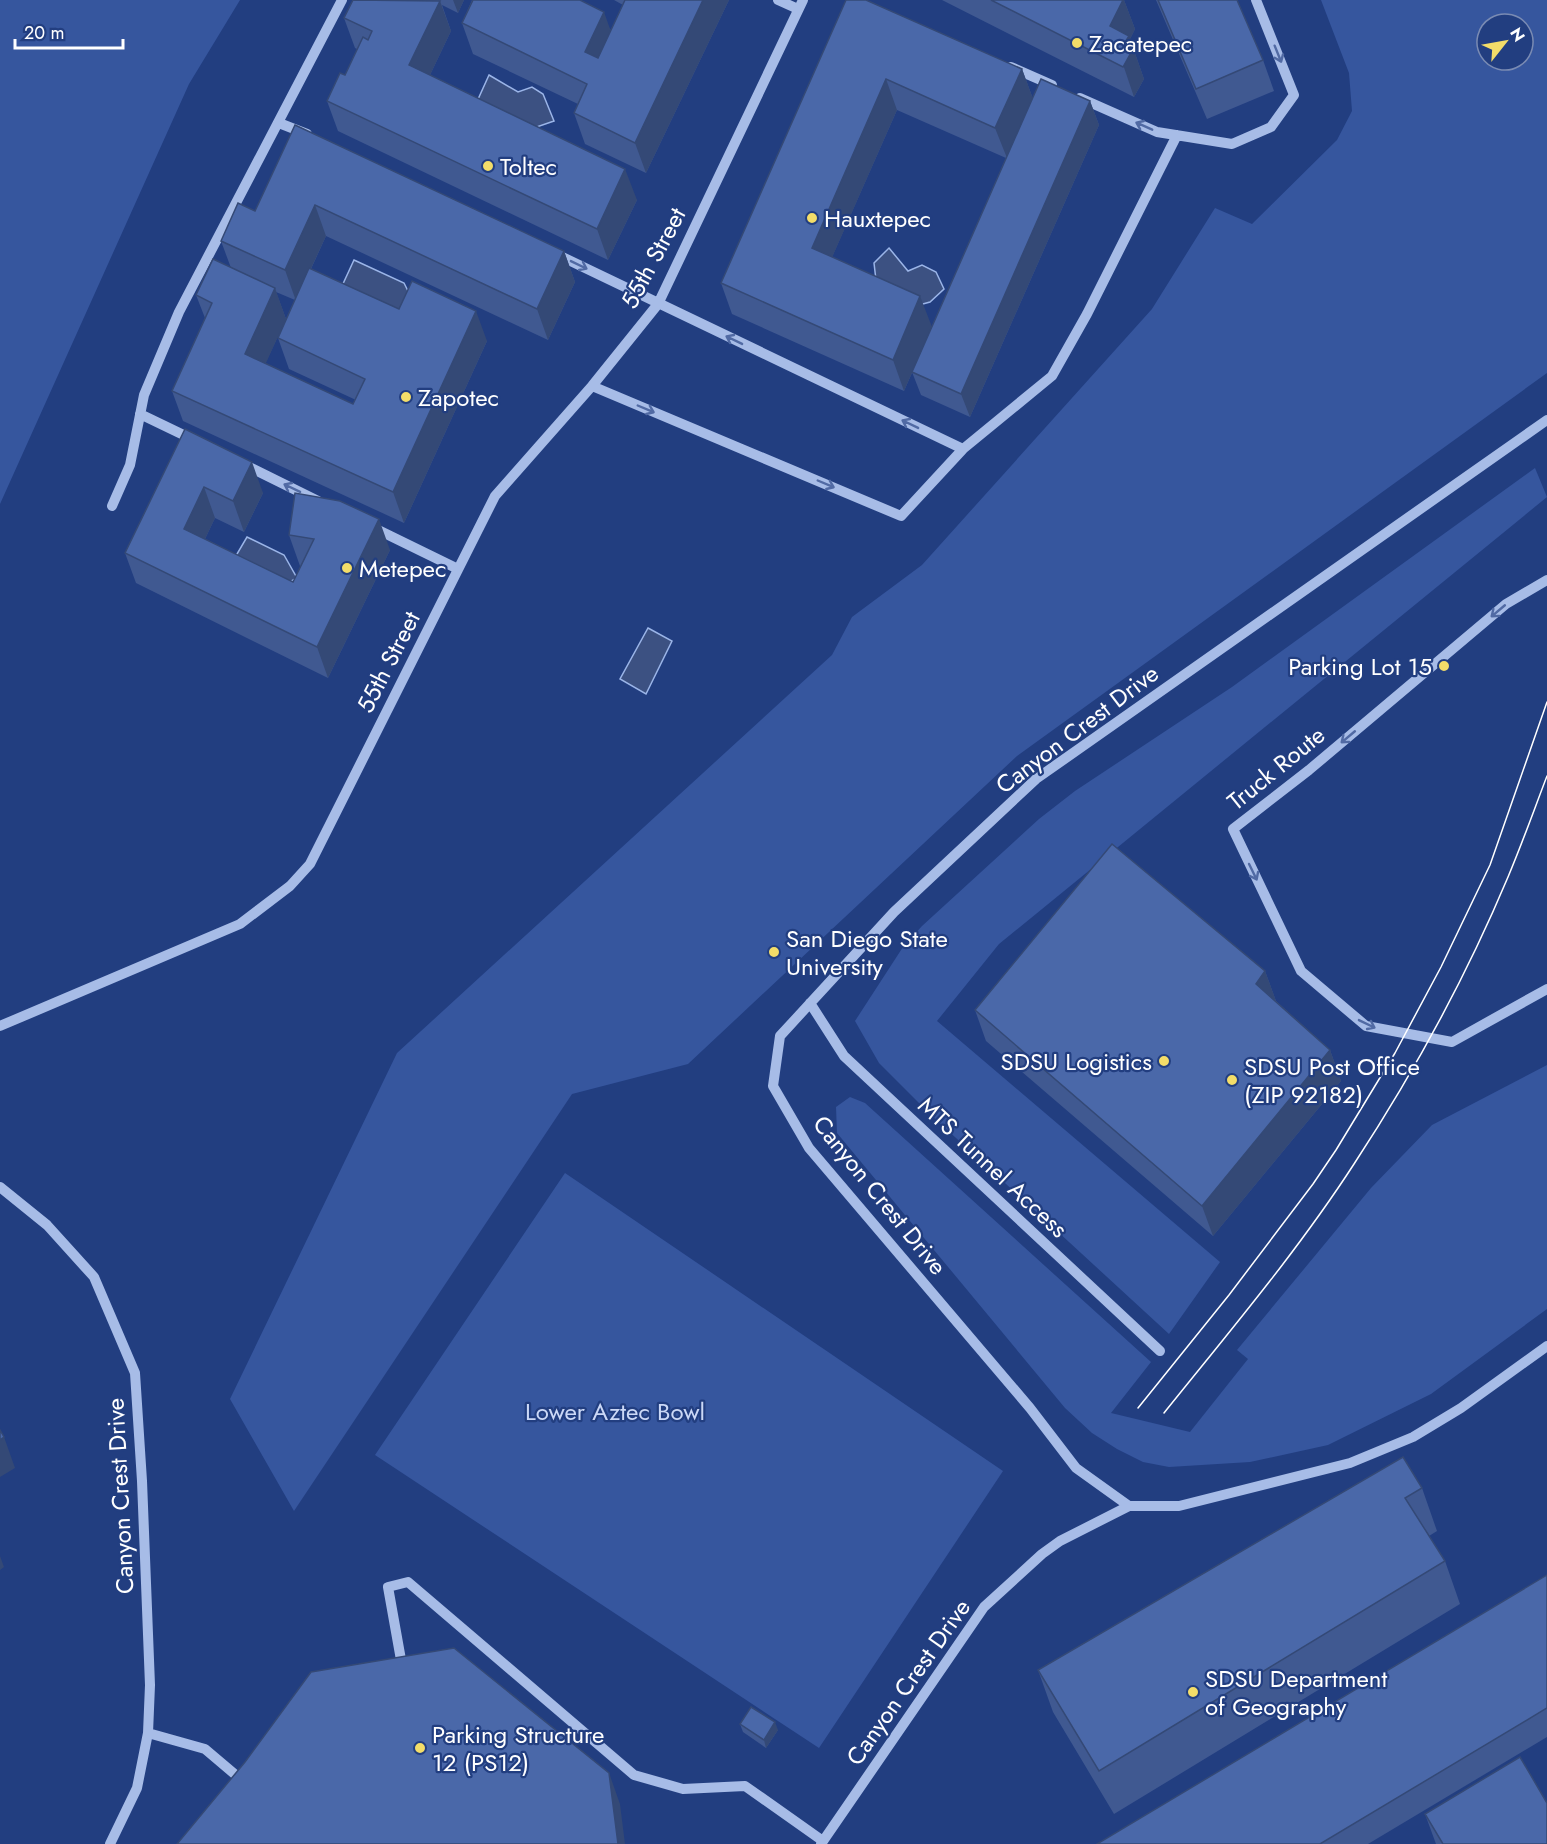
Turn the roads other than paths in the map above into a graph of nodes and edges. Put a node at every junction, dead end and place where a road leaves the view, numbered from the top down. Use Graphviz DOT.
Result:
graph roads {
  1 [pos="342,0"];
  2 [pos="778,0"];
  3 [pos="1256,0"];
  4 [pos="801,5"];
  5 [pos="1005,64"];
  6 [pos="1059,88"];
  7 [pos="1070,93"];
  8 [pos="279,123"];
  9 [pos="1177,135"];
  10 [pos="320,140"];
  11 [pos="542,247"];
  12 [pos="658,304"];
  13 [pos="592,386"];
  14 [pos="140,414"];
  15 [pos="1547,420"];
  16 [pos="204,445"];
  17 [pos="963,449"];
  18 [pos="236,461"];
  19 [pos="112,506"];
  20 [pos="331,507"];
  21 [pos="363,523"];
  22 [pos="458,569"];
  23 [pos="1547,580"];
  24 [pos="1547,989"];
  25 [pos="810,1004"];
  26 [pos="0,1026"];
  27 [pos="0,1187"];
  28 [pos="1547,1346"];
  29 [pos="1160,1351"];
  30 [pos="1130,1506"];
  31 [pos="405,1681"];
  32 [pos="148,1733"];
  33 [pos="252,1789"];
  34 [pos="822,1843"];
  35 [pos="110,1844"];
  1 -- 8 [label="street"];
  2 -- 4 [label="street"];
  3 -- 9 [label="street, one-way"];
  4 -- 12 [label="street, 55th Street"];
  5 -- 6 [label="street"];
  9 -- 7 [label="street, one-way"];
  8 -- 10 [label="street"];
  8 -- 14 [label="street"];
  9 -- 17 [label="street"];
  11 -- 12 [label="street, one-way"];
  12 -- 13 [label="street, 55th Street"];
  17 -- 12 [label="street, one-way"];
  13 -- 17 [label="street, one-way"];
  13 -- 22 [label="street, 55th Street"];
  14 -- 16 [label="street"];
  14 -- 19 [label="street"];
  15 -- 25 [label="street, Canyon Crest Drive"];
  20 -- 18 [label="street, one-way"];
  21 -- 22 [label="street"];
  22 -- 26 [label="street, 55th Street"];
  23 -- 24 [label="street, Truck Route, one-way"];
  25 -- 29 [label="street, MTS Tunnel Access"];
  25 -- 30 [label="street, Canyon Crest Drive"];
  27 -- 32 [label="street, Canyon Crest Drive"];
  28 -- 30 [label="street"];
  30 -- 34 [label="street, Canyon Crest Drive"];
  31 -- 34 [label="street"];
  32 -- 33 [label="street"];
  32 -- 35 [label="street, Canyon Crest Drive"];
}
